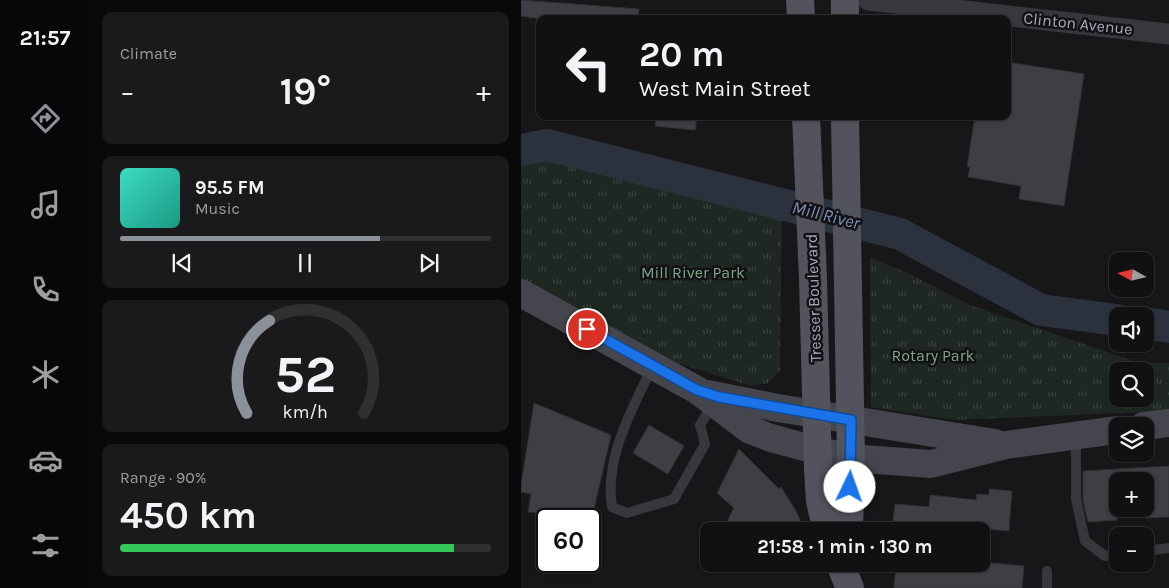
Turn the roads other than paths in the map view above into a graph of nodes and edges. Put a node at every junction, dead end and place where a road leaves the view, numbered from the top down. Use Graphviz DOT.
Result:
graph roads {
  1 [pos="800,0"];
  2 [pos="845,0"];
  3 [pos="868,0"];
  4 [pos="801,15"];
  5 [pos="845,15"];
  6 [pos="1001,15"];
  7 [pos="1011,16"];
  8 [pos="1169,34"];
  9 [pos="806,120"];
  10 [pos="845,120"];
  11 [pos="521,293"];
  12 [pos="652,366"];
  13 [pos="705,397"];
  14 [pos="817,413"];
  15 [pos="851,420"];
  16 [pos="1169,423"];
  17 [pos="1154,425"];
  18 [pos="1109,431"];
  19 [pos="1076,435"];
  20 [pos="1006,445"];
  21 [pos="819,451"];
  22 [pos="851,458"];
  23 [pos="825,522"];
  24 [pos="849,522"];
  25 [pos="1169,548"];
  26 [pos="1154,550"];
  27 [pos="1109,556"];
  28 [pos="1047,571"];
  29 [pos="1047,588"];
  1 -- 4 [label="main road"];
  2 -- 5 [label="main road"];
  3 -- 6 [label="street, Clinton Avenue"];
  7 -- 8 [label="street, Clinton Avenue"];
  9 -- 14 [label="main road, Tresser Boulevard"];
  10 -- 15 [label="main road"];
  11 -- 12 [label="main road"];
  12 -- 13 [label="main road"];
  12 -- 13 [label="lane"];
  13 -- 14 [label="main road"];
  13 -- 21 [label="main road"];
  14 -- 15 [label="main road"];
  14 -- 21 [label="main road, Tresser Boulevard"];
  15 -- 20 [label="main road"];
  15 -- 22 [label="main road"];
  16 -- 17 [label="main road"];
  18 -- 19 [label="main road"];
  19 -- 20 [label="main road"];
  19 -- 27 [label="lane"];
  20 -- 22 [label="main road"];
  21 -- 22 [label="main road"];
  21 -- 23 [label="main road, Tresser Boulevard"];
  22 -- 24 [label="main road"];
  25 -- 26 [label="lane"];
  28 -- 29 [label="lane"];
}
